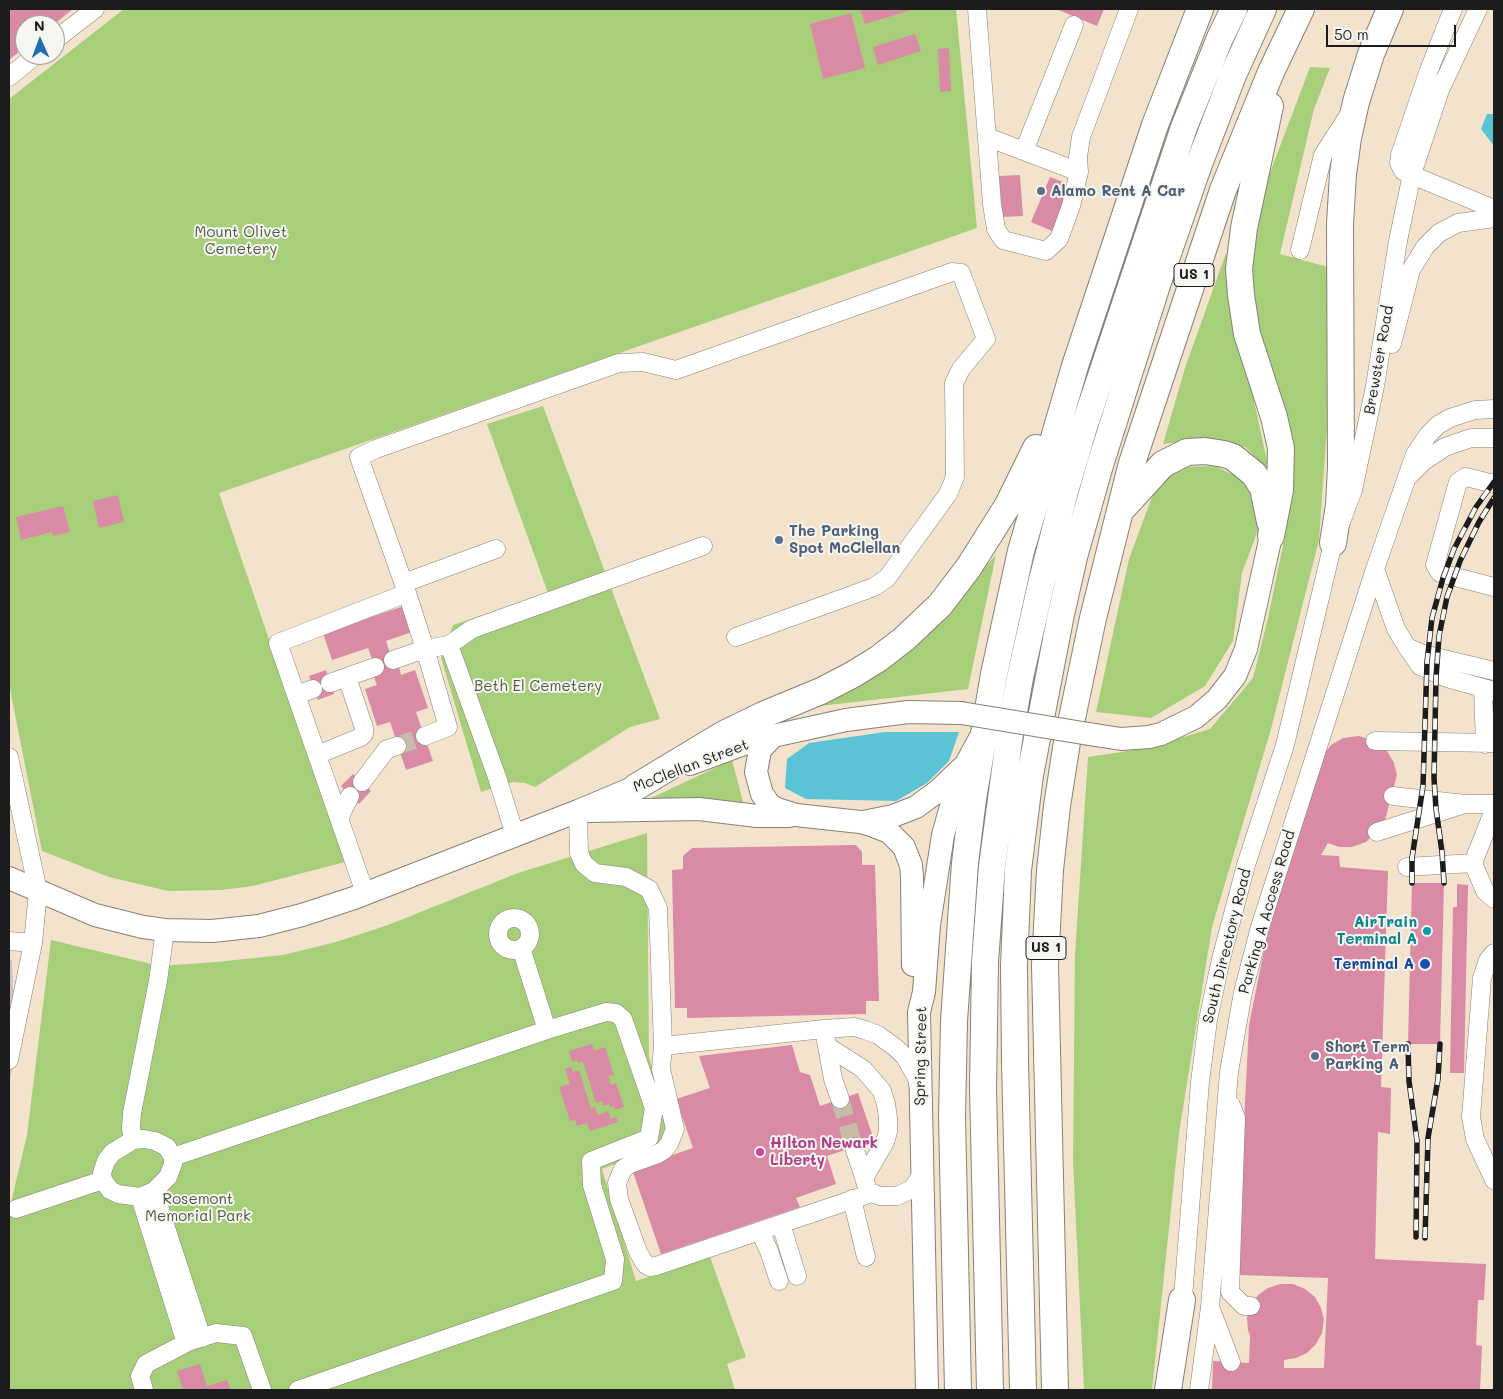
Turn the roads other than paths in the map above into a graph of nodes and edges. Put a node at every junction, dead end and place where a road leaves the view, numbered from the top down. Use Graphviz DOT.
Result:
graph roads {
  1 [pos="95,9"];
  2 [pos="977,9"];
  3 [pos="1129,9"];
  4 [pos="1200,9"];
  5 [pos="1234,9"];
  6 [pos="1263,9"];
  7 [pos="1301,9"];
  8 [pos="1370,9"];
  9 [pos="1390,9"];
  10 [pos="1453,9"];
  11 [pos="1478,9"];
  12 [pos="1074,26"];
  13 [pos="65,32"];
  14 [pos="1284,42"];
  15 [pos="24,65"];
  16 [pos="9,77"];
  17 [pos="1356,102"];
  18 [pos="987,137"];
  19 [pos="1024,151"];
  20 [pos="1079,172"];
  21 [pos="1412,174"];
  22 [pos="1494,210"];
  23 [pos="1494,218"];
  24 [pos="1300,250"];
  25 [pos="1075,366"];
  26 [pos="1375,386"];
  27 [pos="1494,409"];
  28 [pos="1494,438"];
  29 [pos="1407,479"];
  30 [pos="1494,484"];
  31 [pos="1118,513"];
  32 [pos="1271,536"];
  33 [pos="1334,543"];
  34 [pos="703,546"];
  35 [pos="496,549"];
  36 [pos="1375,569"];
  37 [pos="1494,587"];
  38 [pos="406,588"];
  39 [pos="736,637"];
  40 [pos="449,645"];
  41 [pos="1407,647"];
  42 [pos="425,650"];
  43 [pos="393,660"];
  44 [pos="375,666"];
  45 [pos="1494,671"];
  46 [pos="347,676"];
  47 [pos="330,683"];
  48 [pos="313,689"];
  49 [pos="1489,690"];
  50 [pos="296,695"];
  51 [pos="984,732"];
  52 [pos="424,736"];
  53 [pos="773,736"];
  54 [pos="1375,741"];
  55 [pos="1490,744"];
  56 [pos="397,746"];
  57 [pos="317,754"];
  58 [pos="9,757"];
  59 [pos="966,764"];
  60 [pos="362,782"];
  61 [pos="636,787"];
  62 [pos="350,796"];
  63 [pos="1392,796"];
  64 [pos="1465,804"];
  65 [pos="1494,804"];
  66 [pos="1494,810"];
  67 [pos="578,811"];
  68 [pos="808,816"];
  69 [pos="339,818"];
  70 [pos="860,822"];
  71 [pos="1377,832"];
  72 [pos="516,835"];
  73 [pos="1473,863"];
  74 [pos="1407,867"];
  75 [pos="9,878"];
  76 [pos="38,891"];
  77 [pos="365,893"];
  78 [pos="1494,899"];
  79 [pos="165,930"];
  80 [pos="9,941"];
  81 [pos="33,943"];
  82 [pos="521,948"];
  83 [pos="1494,953"];
  84 [pos="919,1012"];
  85 [pos="547,1030"];
  86 [pos="826,1038"];
  87 [pos="663,1046"];
  88 [pos="9,1060"];
  89 [pos="920,1093"];
  90 [pos="1226,1095"];
  91 [pos="840,1099"];
  92 [pos="133,1140"];
  93 [pos="854,1147"];
  94 [pos="174,1157"];
  95 [pos="922,1174"];
  96 [pos="103,1180"];
  97 [pos="1494,1180"];
  98 [pos="868,1185"];
  99 [pos="147,1194"];
  100 [pos="852,1199"];
  101 [pos="16,1209"];
  102 [pos="770,1227"];
  103 [pos="866,1257"];
  104 [pos="788,1278"];
  105 [pos="1182,1300"];
  106 [pos="1250,1306"];
  107 [pos="1210,1307"];
  108 [pos="194,1340"];
  109 [pos="1231,1362"];
  110 [pos="144,1390"];
  111 [pos="262,1390"];
  112 [pos="298,1390"];
  113 [pos="927,1390"];
  114 [pos="958,1390"];
  115 [pos="990,1390"];
  116 [pos="1023,1390"];
  117 [pos="1055,1390"];
  118 [pos="1168,1390"];
  119 [pos="1178,1390"];
  120 [pos="1199,1390"];
  1 -- 13 [label="street"];
  2 -- 18 [label="street"];
  3 -- 20 [label="street"];
  4 -- 25 [label="highway"];
  5 -- 115 [label="highway"];
  6 -- 116 [label="highway"];
  7 -- 14 [label="highway, US 1"];
  8 -- 17 [label="highway"];
  9 -- 17 [label="highway"];
  10 -- 21 [label="street"];
  11 -- 21 [label="street, Brewster Road"];
  12 -- 19 [label="street"];
  14 -- 31 [label="highway, US 1"];
  14 -- 32 [label="highway"];
  15 -- 16 [label="street"];
  17 -- 24 [label="street"];
  17 -- 33 [label="highway"];
  18 -- 19 [label="street"];
  18 -- 20 [label="street"];
  19 -- 20 [label="street"];
  21 -- 22 [label="street"];
  21 -- 26 [label="street, Brewster Road"];
  23 -- 26 [label="street"];
  25 -- 51 [label="highway"];
  25 -- 61 [label="highway"];
  26 -- 33 [label="street, Brewster Road"];
  27 -- 29 [label="street, Parking A Access Road"];
  28 -- 29 [label="street, Parking A Access Road"];
  29 -- 36 [label="street, Parking A Access Road"];
  30 -- 37 [label="street"];
  31 -- 32 [label="highway"];
  31 -- 117 [label="highway, US 1"];
  32 -- 53 [label="main road, McClellan Street, bridge"];
  33 -- 105 [label="street, South Directory Road"];
  34 -- 40 [label="street"];
  35 -- 38 [label="street"];
  36 -- 41 [label="street"];
  36 -- 90 [label="street, Parking A Access Road"];
  38 -- 39 [label="street"];
  38 -- 42 [label="street"];
  38 -- 50 [label="street"];
  40 -- 42 [label="street"];
  40 -- 72 [label="street"];
  41 -- 45 [label="street"];
  41 -- 49 [label="street"];
  42 -- 43 [label="street"];
  42 -- 52 [label="street"];
  44 -- 46 [label="street"];
  46 -- 47 [label="street"];
  46 -- 57 [label="street"];
  48 -- 50 [label="street"];
  49 -- 55 [label="street"];
  50 -- 57 [label="street"];
  51 -- 59 [label="main road, Spring Street"];
  51 -- 114 [label="highway"];
  53 -- 61 [label="main road, McClellan Street"];
  53 -- 68 [label="main road"];
  54 -- 55 [label="street"];
  56 -- 60 [label="street"];
  57 -- 69 [label="street"];
  58 -- 76 [label="street"];
  59 -- 70 [label="main road"];
  59 -- 84 [label="main road, Spring Street"];
  61 -- 67 [label="main road, McClellan Street"];
  62 -- 69 [label="street"];
  63 -- 64 [label="street"];
  64 -- 65 [label="street"];
  64 -- 71 [label="street"];
  66 -- 73 [label="street"];
  67 -- 68 [label="main road"];
  67 -- 72 [label="main road, McClellan Street"];
  67 -- 87 [label="street"];
  68 -- 70 [label="main road"];
  69 -- 77 [label="street"];
  70 -- 84 [label="main road"];
  72 -- 77 [label="main road, McClellan Street"];
  73 -- 74 [label="street"];
  73 -- 78 [label="street"];
  75 -- 76 [label="main road, McClellan Street"];
  76 -- 79 [label="main road, McClellan Street"];
  76 -- 81 [label="street"];
  77 -- 79 [label="main road, McClellan Street"];
  79 -- 92 [label="street"];
  80 -- 81 [label="street"];
  81 -- 88 [label="street"];
  82 -- 85 [label="street"];
  83 -- 97 [label="street"];
  84 -- 89 [label="main road, Spring Street"];
  85 -- 94 [label="street"];
  85 -- 112 [label="street"];
  86 -- 87 [label="street"];
  86 -- 89 [label="street"];
  86 -- 91 [label="street"];
  86 -- 98 [label="street"];
  87 -- 102 [label="street"];
  89 -- 95 [label="main road, Spring Street"];
  90 -- 106 [label="street"];
  90 -- 107 [label="street, Parking A Access Road"];
  92 -- 94 [label="street"];
  92 -- 96 [label="street"];
  93 -- 98 [label="street"];
  94 -- 99 [label="street"];
  95 -- 98 [label="street"];
  95 -- 113 [label="main road, Spring Street"];
  96 -- 99 [label="street"];
  96 -- 101 [label="street"];
  98 -- 100 [label="street"];
  99 -- 108 [label="street"];
  100 -- 102 [label="street"];
  100 -- 103 [label="street"];
  102 -- 104 [label="street"];
  105 -- 118 [label="highway"];
  105 -- 119 [label="street, South Directory Road"];
  107 -- 109 [label="street"];
  107 -- 120 [label="street, Parking A Access Road"];
  108 -- 110 [label="street"];
  108 -- 111 [label="street"];
}
